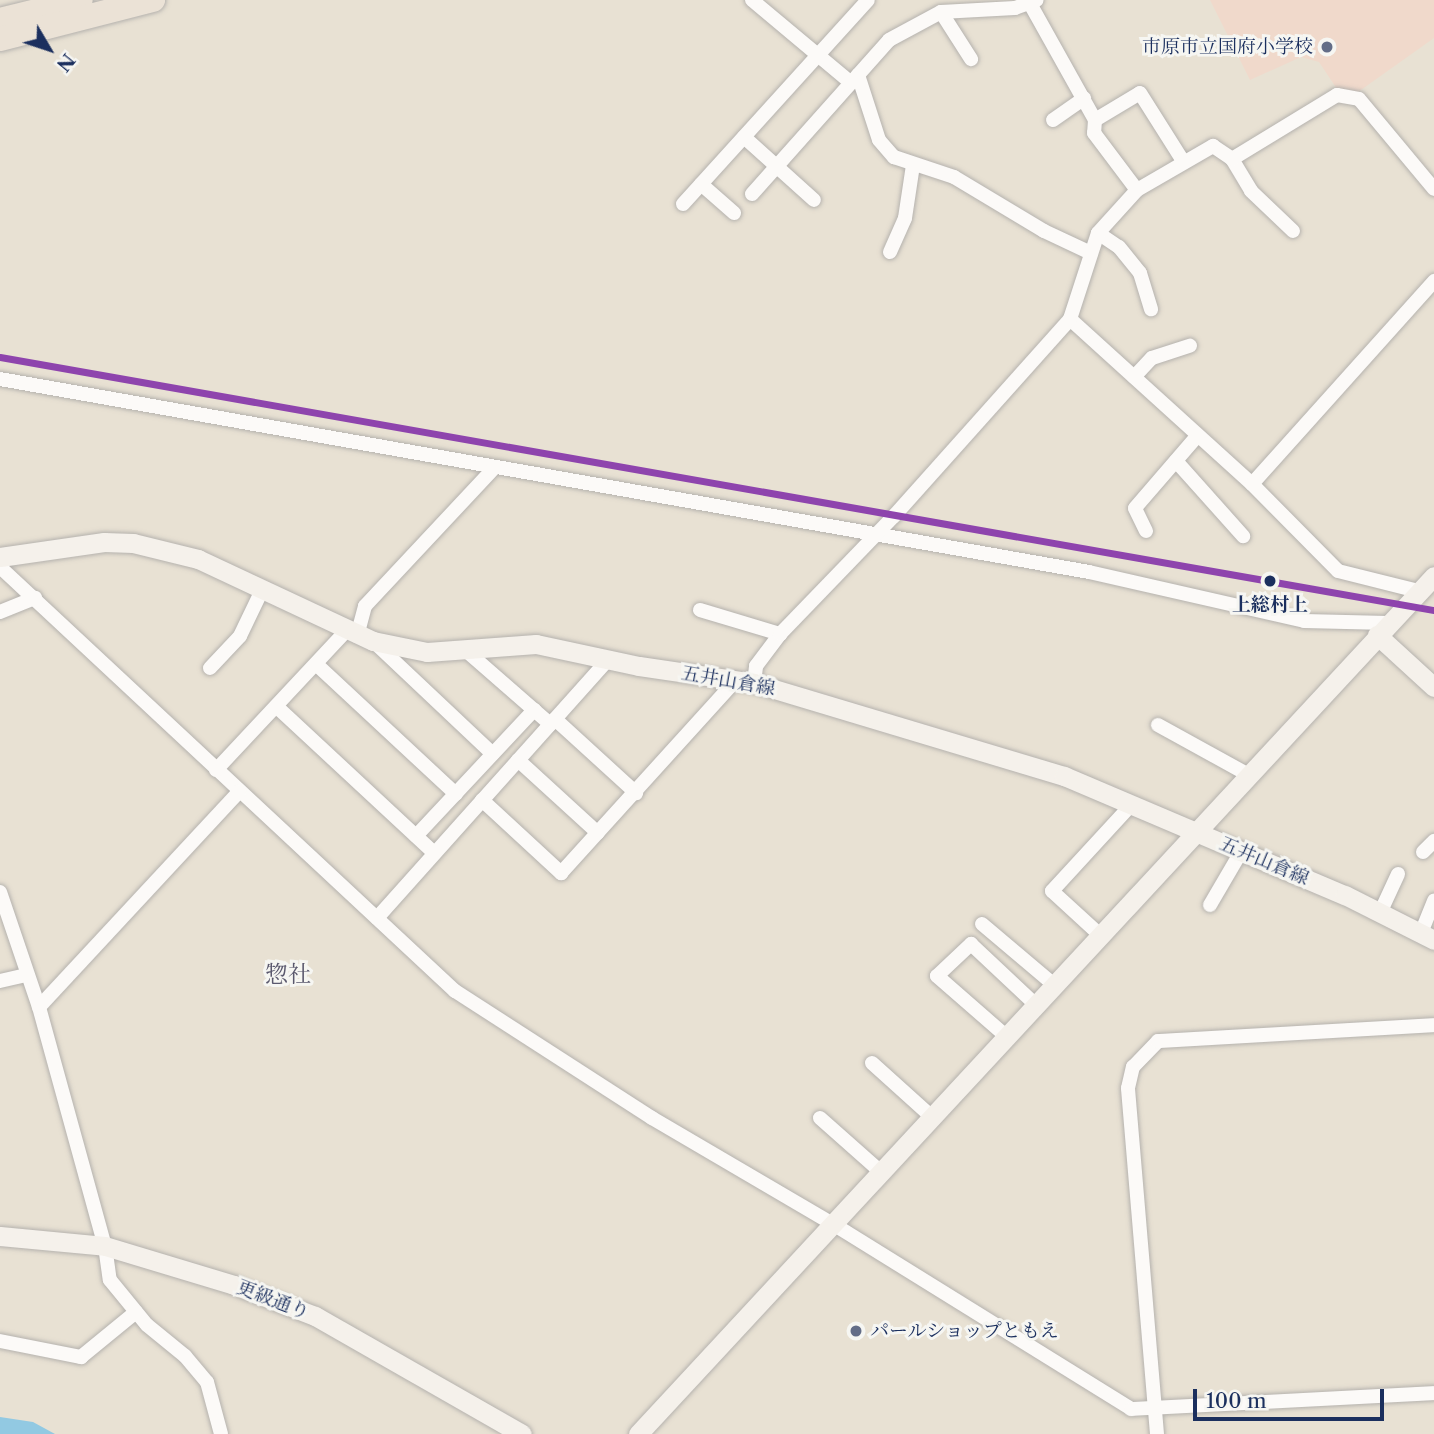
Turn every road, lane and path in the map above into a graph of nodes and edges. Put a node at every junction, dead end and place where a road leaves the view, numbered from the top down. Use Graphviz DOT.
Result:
graph roads {
  1 [pos="81,0"];
  2 [pos="153,0"];
  3 [pos="752,0"];
  4 [pos="868,0"];
  5 [pos="1032,1"];
  6 [pos="941,12"];
  7 [pos="0,20"];
  8 [pos="0,39"];
  9 [pos="816,57"];
  10 [pos="971,60"];
  11 [pos="853,78"];
  12 [pos="1084,98"];
  13 [pos="1053,120"];
  14 [pos="1095,120"];
  15 [pos="744,137"];
  16 [pos="1232,159"];
  17 [pos="1183,161"];
  18 [pos="778,164"];
  19 [pos="913,165"];
  20 [pos="701,184"];
  21 [pos="1137,190"];
  22 [pos="1434,190"];
  23 [pos="752,194"];
  24 [pos="814,200"];
  25 [pos="683,204"];
  26 [pos="734,213"];
  27 [pos="1293,230"];
  28 [pos="1098,233"];
  29 [pos="890,252"];
  30 [pos="1091,253"];
  31 [pos="1434,281"];
  32 [pos="1151,309"];
  33 [pos="1070,319"];
  34 [pos="1190,346"];
  35 [pos="1135,377"];
  36 [pos="0,379"];
  37 [pos="1198,435"];
  38 [pos="1176,461"];
  39 [pos="495,467"];
  40 [pos="1252,484"];
  41 [pos="1146,531"];
  42 [pos="878,534"];
  43 [pos="1243,536"];
  44 [pos="0,557"];
  45 [pos="0,567"];
  46 [pos="1434,576"];
  47 [pos="262,590"];
  48 [pos="1418,591"];
  49 [pos="35,598"];
  50 [pos="700,610"];
  51 [pos="0,612"];
  52 [pos="1382,629"];
  53 [pos="780,634"];
  54 [pos="359,636"];
  55 [pos="463,648"];
  56 [pos="608,660"];
  57 [pos="316,664"];
  58 [pos="210,668"];
  59 [pos="746,681"];
  60 [pos="1434,687"];
  61 [pos="277,707"];
  62 [pos="534,710"];
  63 [pos="553,722"];
  64 [pos="1158,725"];
  65 [pos="492,754"];
  66 [pos="518,760"];
  67 [pos="216,771"];
  68 [pos="1247,774"];
  69 [pos="239,792"];
  70 [pos="636,793"];
  71 [pos="456,794"];
  72 [pos="482,800"];
  73 [pos="1131,806"];
  74 [pos="1193,832"];
  75 [pos="598,833"];
  76 [pos="416,836"];
  77 [pos="1434,841"];
  78 [pos="1241,852"];
  79 [pos="1423,852"];
  80 [pos="434,853"];
  81 [pos="1398,874"];
  82 [pos="0,892"];
  83 [pos="1434,901"];
  84 [pos="1210,905"];
  85 [pos="1380,913"];
  86 [pos="377,918"];
  87 [pos="982,924"];
  88 [pos="1100,934"];
  89 [pos="1427,937"];
  90 [pos="27,975"];
  91 [pos="0,981"];
  92 [pos="1053,984"];
  93 [pos="1035,1004"];
  94 [pos="38,1007"];
  95 [pos="1434,1025"];
  96 [pos="1007,1037"];
  97 [pos="872,1063"];
  98 [pos="932,1117"];
  99 [pos="820,1118"];
  100 [pos="881,1172"];
  101 [pos="833,1224"];
  102 [pos="0,1236"];
  103 [pos="105,1246"];
  104 [pos="136,1312"];
  105 [pos="0,1340"];
  106 [pos="1434,1393"];
  107 [pos="1155,1410"];
  108 [pos="221,1434"];
  109 [pos="522,1434"];
  110 [pos="638,1434"];
  111 [pos="1157,1434"];
  1 -- 7 [label="highway"];
  2 -- 8 [label="highway"];
  3 -- 9 [label="street"];
  4 -- 9 [label="street"];
  5 -- 6 [label="street"];
  5 -- 12 [label="street"];
  6 -- 10 [label="street"];
  6 -- 11 [label="street"];
  9 -- 11 [label="street"];
  9 -- 15 [label="street"];
  11 -- 18 [label="street"];
  11 -- 19 [label="street"];
  12 -- 13 [label="street"];
  12 -- 14 [label="street"];
  14 -- 17 [label="street"];
  14 -- 21 [label="street"];
  15 -- 18 [label="street"];
  15 -- 20 [label="street"];
  16 -- 17 [label="street"];
  16 -- 22 [label="street"];
  16 -- 27 [label="street"];
  17 -- 21 [label="street"];
  18 -- 23 [label="street"];
  18 -- 24 [label="street"];
  19 -- 29 [label="street"];
  19 -- 30 [label="street"];
  20 -- 25 [label="street"];
  20 -- 26 [label="street"];
  21 -- 28 [label="street"];
  28 -- 30 [label="street"];
  28 -- 32 [label="street"];
  30 -- 33 [label="street"];
  31 -- 40 [label="street"];
  33 -- 35 [label="street"];
  33 -- 42 [label="street"];
  34 -- 35 [label="street"];
  35 -- 37 [label="street"];
  36 -- 39 [label="street"];
  37 -- 38 [label="street"];
  37 -- 40 [label="street"];
  38 -- 41 [label="street"];
  38 -- 43 [label="street"];
  39 -- 42 [label="street"];
  39 -- 54 [label="street"];
  40 -- 48 [label="street"];
  42 -- 52 [label="street"];
  42 -- 53 [label="street"];
  44 -- 47 [label="street, 五井山倉線"];
  45 -- 49 [label="street"];
  46 -- 48 [label="street"];
  47 -- 54 [label="street, 五井山倉線"];
  47 -- 58 [label="street"];
  48 -- 52 [label="street"];
  49 -- 51 [label="street"];
  49 -- 67 [label="street"];
  50 -- 53 [label="street"];
  52 -- 60 [label="street"];
  52 -- 68 [label="street"];
  53 -- 59 [label="street"];
  54 -- 55 [label="street, 五井山倉線"];
  54 -- 57 [label="street"];
  54 -- 65 [label="street"];
  55 -- 56 [label="street, 五井山倉線"];
  55 -- 62 [label="street"];
  56 -- 59 [label="street, 五井山倉線"];
  56 -- 63 [label="street"];
  57 -- 61 [label="street"];
  57 -- 71 [label="street"];
  59 -- 70 [label="street"];
  59 -- 73 [label="street, 五井山倉線"];
  61 -- 67 [label="street"];
  61 -- 76 [label="street"];
  62 -- 63 [label="street"];
  62 -- 65 [label="street"];
  63 -- 66 [label="street"];
  63 -- 70 [label="street"];
  64 -- 68 [label="street"];
  65 -- 71 [label="street"];
  66 -- 72 [label="street"];
  66 -- 75 [label="street"];
  67 -- 69 [label="street"];
  68 -- 74 [label="street"];
  69 -- 86 [label="street"];
  69 -- 94 [label="street"];
  70 -- 75 [label="street"];
  71 -- 76 [label="street"];
  72 -- 75 [label="street"];
  72 -- 80 [label="street"];
  73 -- 74 [label="street, 五井山倉線"];
  73 -- 88 [label="street"];
  74 -- 78 [label="street, 五井山倉線"];
  74 -- 88 [label="street"];
  76 -- 80 [label="street"];
  77 -- 79 [label="street"];
  78 -- 84 [label="street"];
  78 -- 85 [label="street, 五井山倉線"];
  80 -- 86 [label="street"];
  81 -- 85 [label="street"];
  82 -- 90 [label="street"];
  83 -- 89 [label="street"];
  85 -- 89 [label="street, 五井山倉線"];
  86 -- 101 [label="street"];
  87 -- 92 [label="street"];
  88 -- 92 [label="street"];
  90 -- 91 [label="street"];
  90 -- 94 [label="street"];
  92 -- 93 [label="street"];
  93 -- 96 [label="street"];
  93 -- 96 [label="street"];
  94 -- 103 [label="street"];
  95 -- 107 [label="street"];
  96 -- 98 [label="street"];
  97 -- 98 [label="street"];
  98 -- 100 [label="street"];
  99 -- 100 [label="street"];
  100 -- 101 [label="street"];
  101 -- 107 [label="street"];
  101 -- 110 [label="street"];
  102 -- 103 [label="street, 更級通り"];
  103 -- 104 [label="street"];
  103 -- 109 [label="street, 更級通り"];
  104 -- 105 [label="street"];
  104 -- 108 [label="street"];
  106 -- 107 [label="street"];
  107 -- 111 [label="street"];
}
